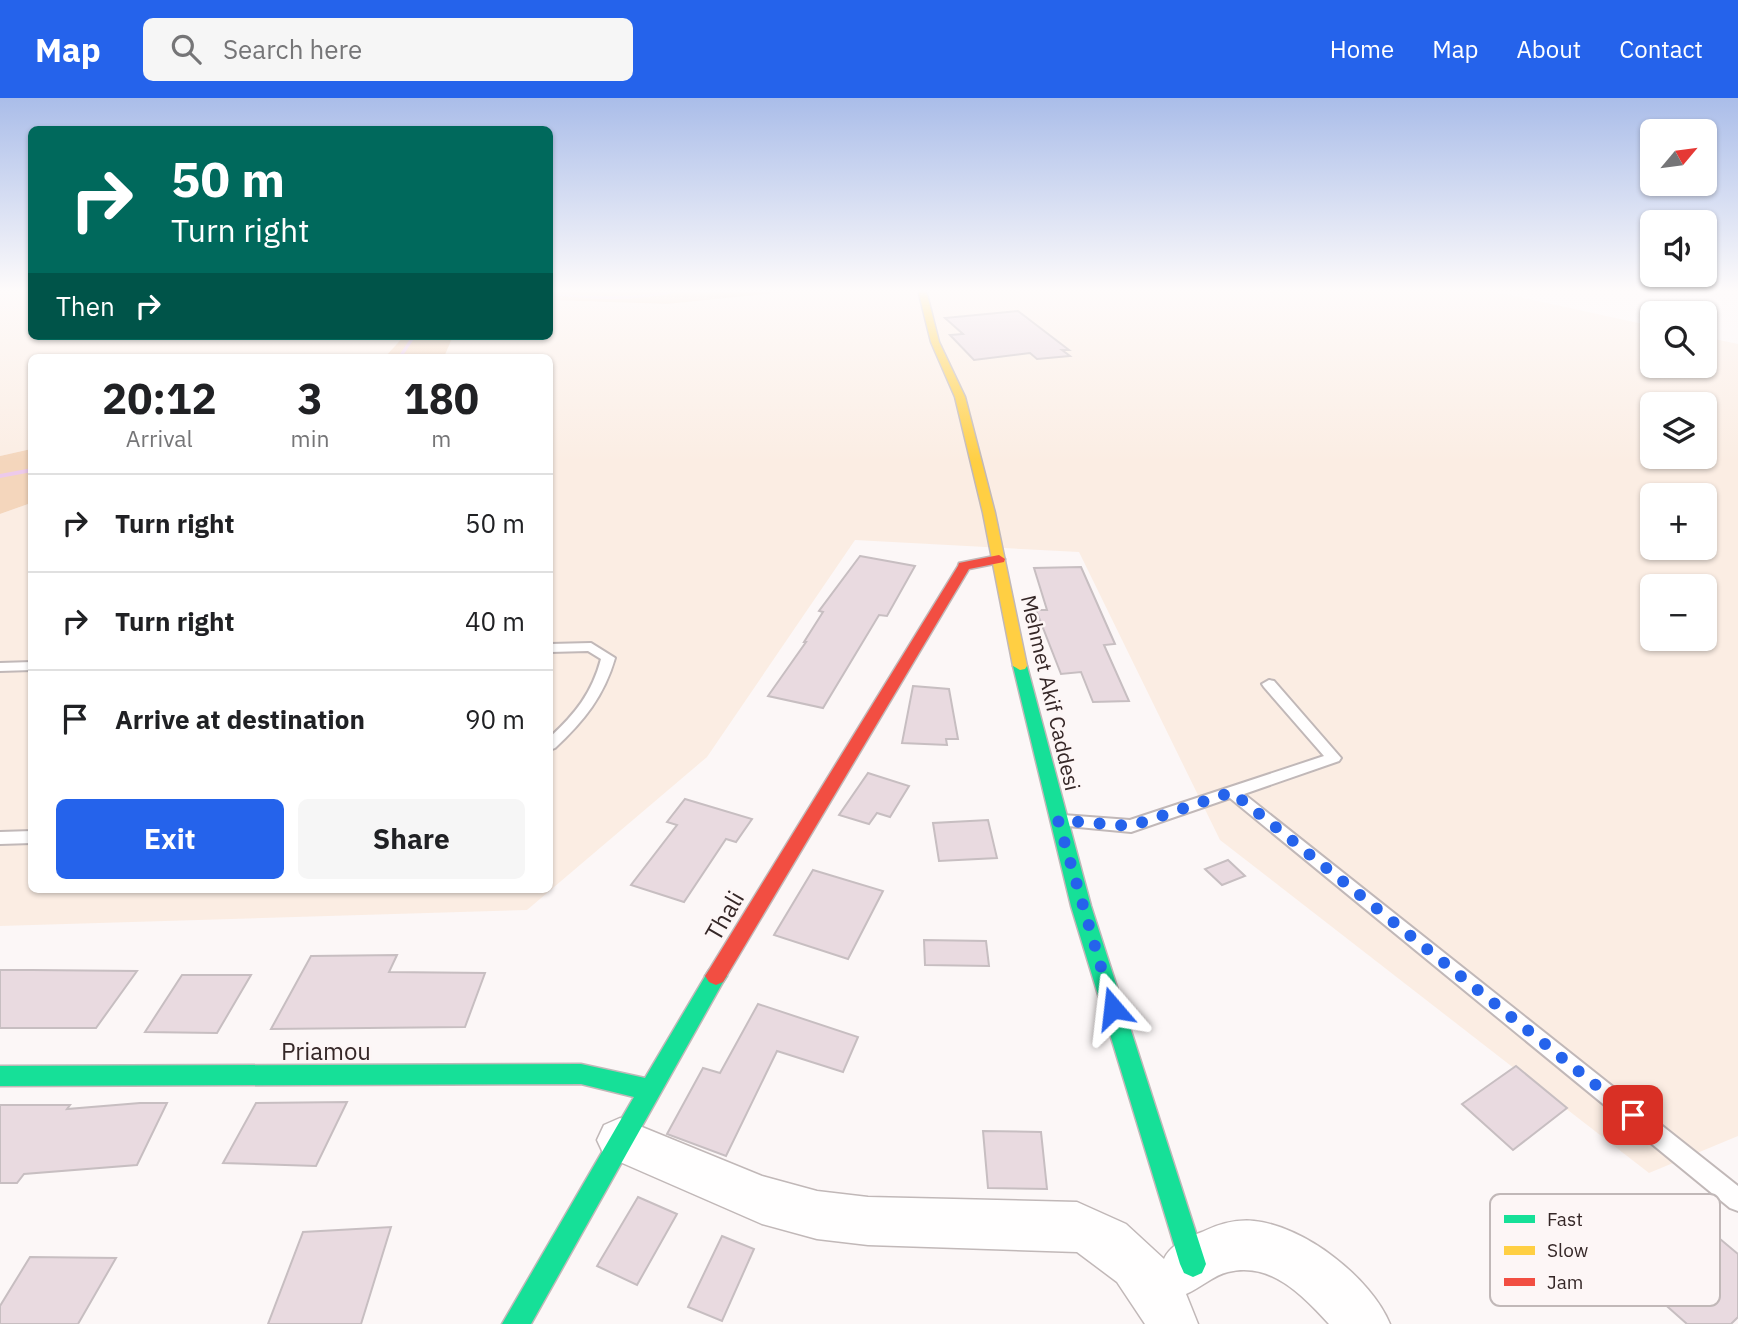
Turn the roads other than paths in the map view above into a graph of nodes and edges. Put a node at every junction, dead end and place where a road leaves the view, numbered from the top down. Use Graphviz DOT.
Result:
graph roads {
  1 [pos="937,347"];
  2 [pos="999,559"];
  3 [pos="553,648"];
  4 [pos="28,666"];
  5 [pos="0,667"];
  6 [pos="1269,684"];
  7 [pos="553,742"];
  8 [pos="1232,792"];
  9 [pos="1058,820"];
  10 [pos="28,837"];
  11 [pos="0,838"];
  12 [pos="0,1076"];
  13 [pos="650,1090"];
  14 [pos="620,1140"];
  15 [pos="1738,1200"];
  16 [pos="1172,1292"];
  17 [pos="516,1324"];
  18 [pos="1364,1324"];
  1 -- 2 [label="street, Mehmet Akif Caddesi"];
  2 -- 9 [label="street, Mehmet Akif Caddesi"];
  2 -- 13 [label="street, Thali"];
  3 -- 7 [label="lane"];
  4 -- 5 [label="lane"];
  6 -- 8 [label="lane"];
  8 -- 9 [label="lane"];
  8 -- 15 [label="lane"];
  9 -- 16 [label="street, Mehmet Akif Caddesi"];
  10 -- 11 [label="lane"];
  12 -- 13 [label="street, Priamou"];
  13 -- 14 [label="street, Thali"];
  14 -- 16 [label="street"];
  14 -- 17 [label="street, Thali"];
  16 -- 18 [label="street"];
}
